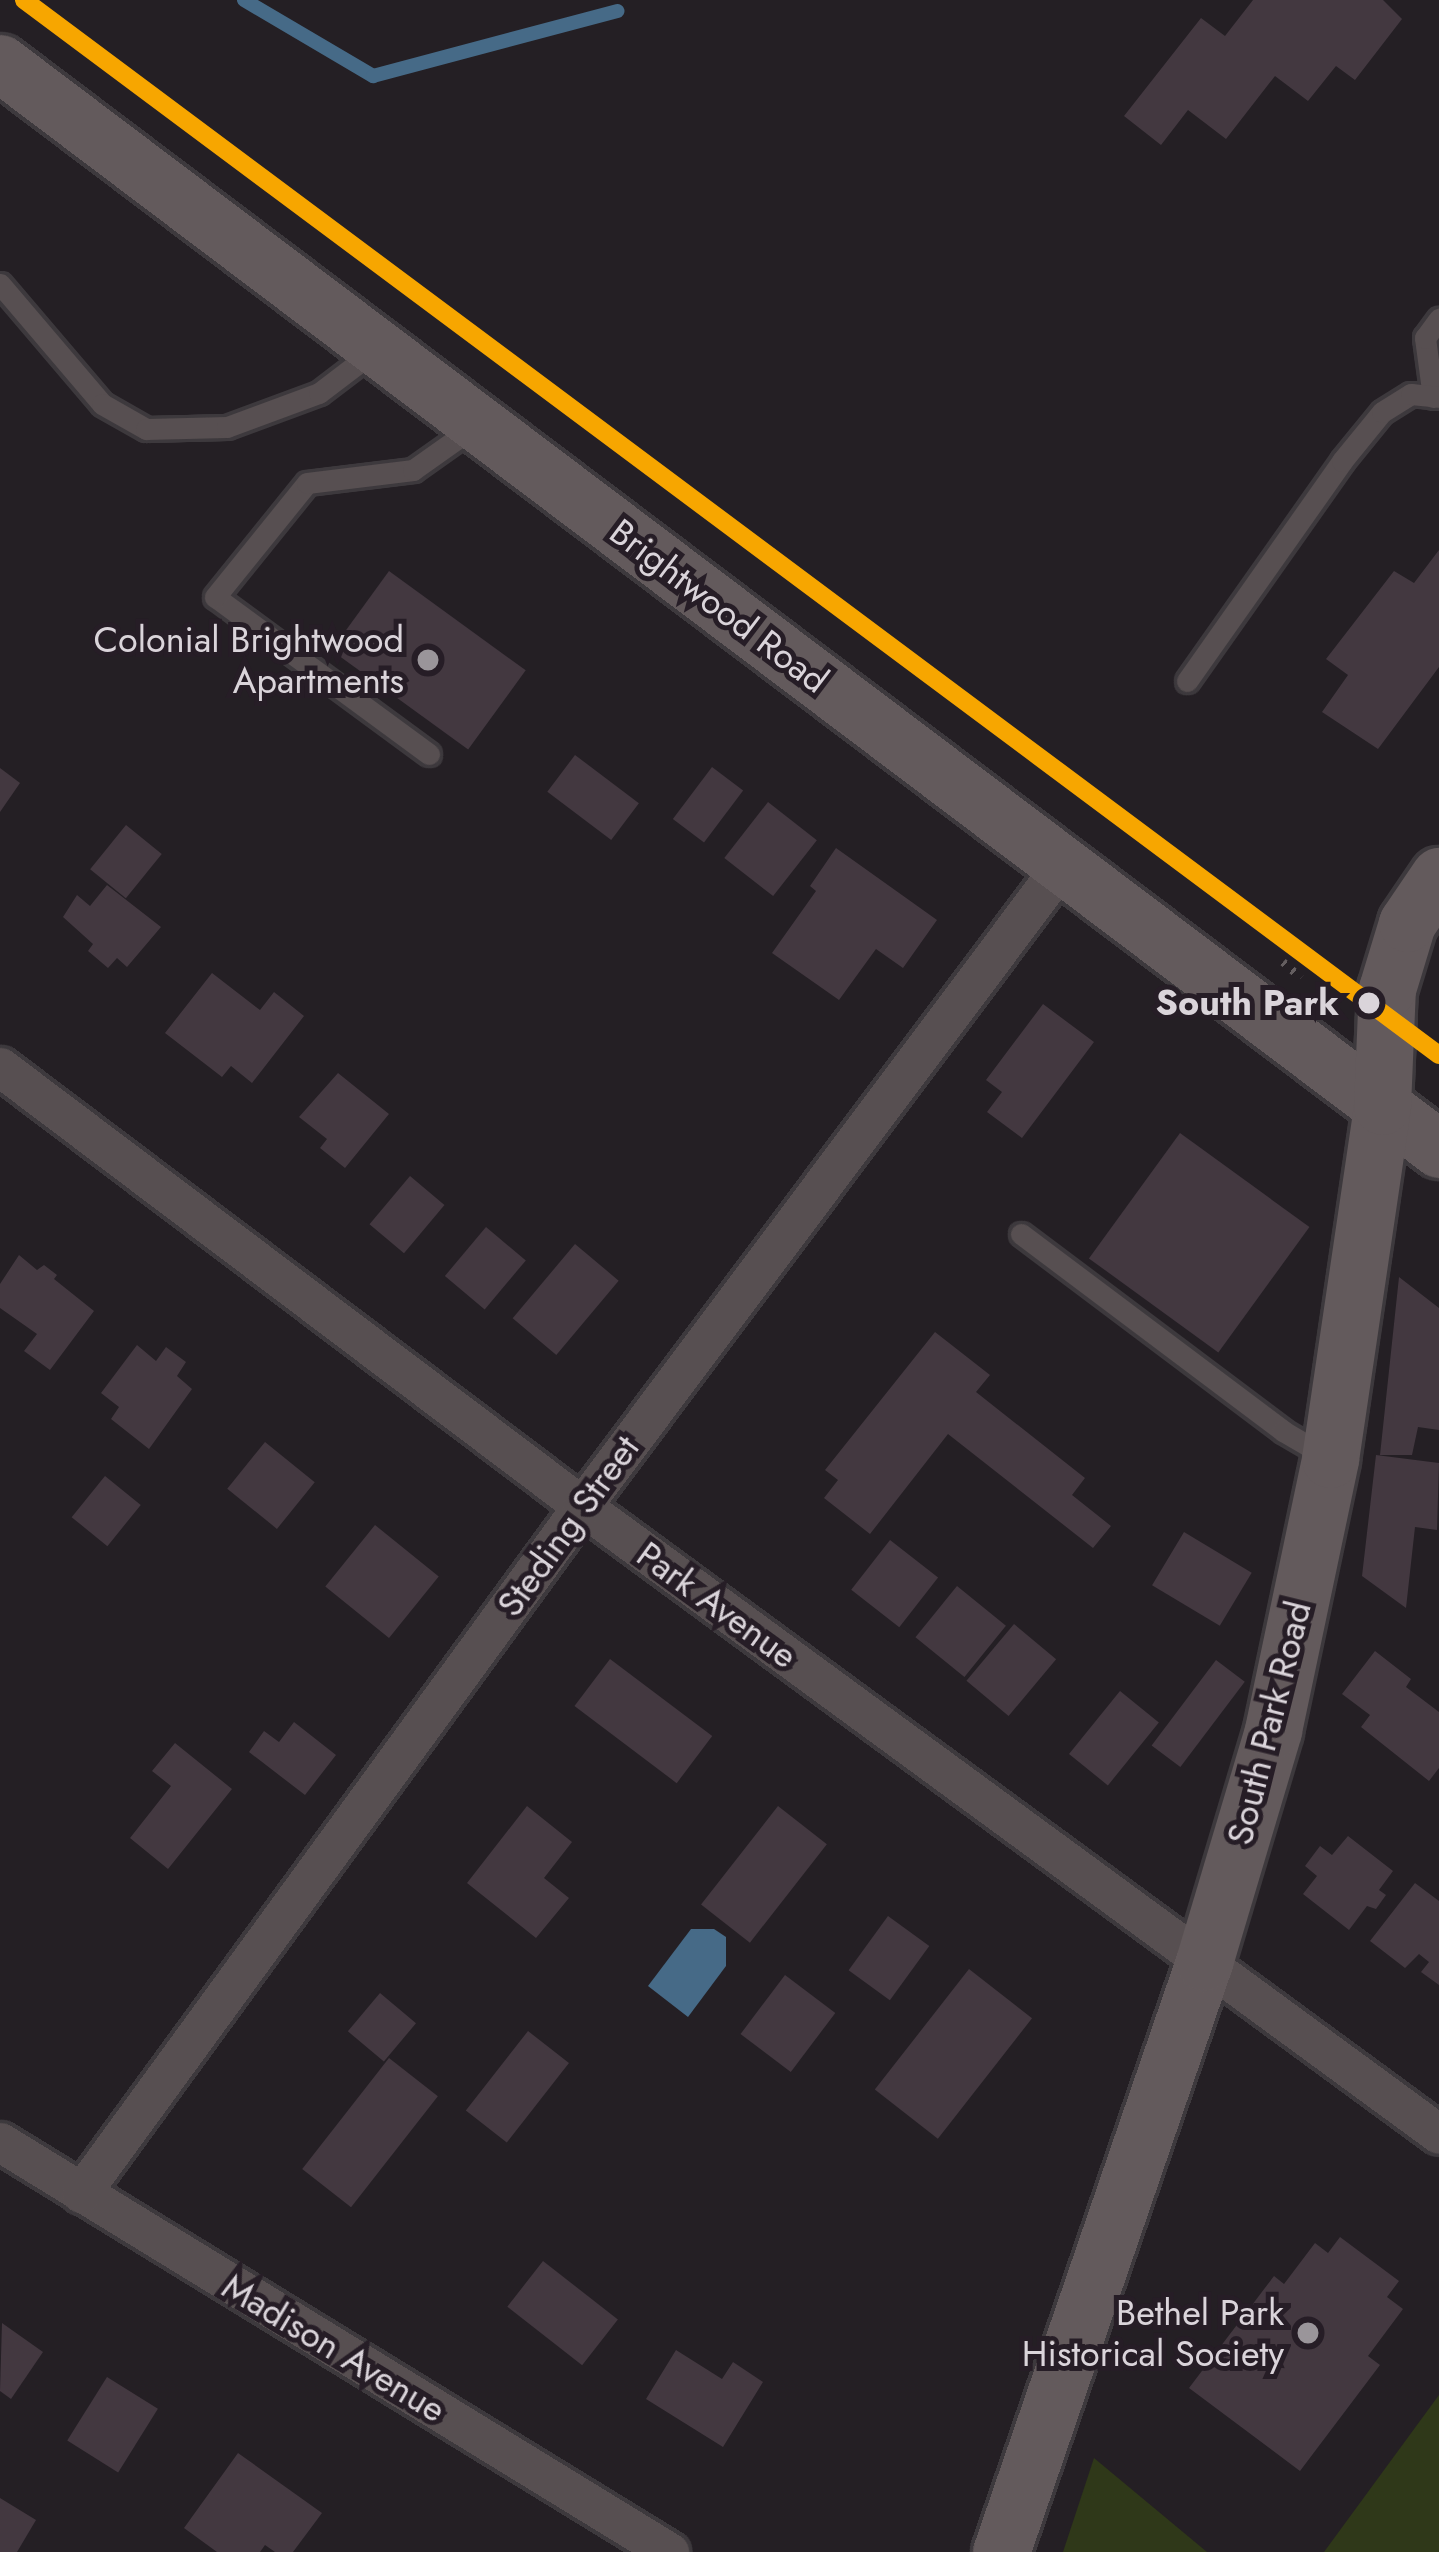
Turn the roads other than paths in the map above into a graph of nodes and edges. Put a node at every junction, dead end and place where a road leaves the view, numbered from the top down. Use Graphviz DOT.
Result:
graph roads {
  1 [pos="0,63"];
  2 [pos="0,284"];
  3 [pos="1439,319"];
  4 [pos="378,348"];
  5 [pos="1436,397"];
  6 [pos="478,424"];
  7 [pos="1186,681"];
  8 [pos="429,754"];
  9 [pos="1063,865"];
  10 [pos="1439,876"];
  11 [pos="1423,935"];
  12 [pos="0,1067"];
  13 [pos="1382,1106"];
  14 [pos="1439,1148"];
  15 [pos="1021,1234"];
  16 [pos="1330,1459"];
  17 [pos="581,1506"];
  18 [pos="1204,1962"];
  19 [pos="1439,2134"];
  20 [pos="0,2142"];
  21 [pos="81,2193"];
  22 [pos="669,2552"];
  23 [pos="1001,2552"];
  1 -- 4 [label="street, Brightwood Road"];
  2 -- 4 [label="lane"];
  3 -- 5 [label="lane"];
  4 -- 6 [label="street, Brightwood Road"];
  5 -- 7 [label="lane"];
  6 -- 8 [label="lane"];
  6 -- 9 [label="street, Brightwood Road"];
  9 -- 13 [label="street, Brightwood Road"];
  9 -- 17 [label="street, Steding Street"];
  10 -- 11 [label="street, South Park Road"];
  11 -- 13 [label="street, South Park Road"];
  12 -- 17 [label="street, Park Avenue"];
  13 -- 14 [label="street, Brightwood Road"];
  13 -- 16 [label="street, South Park Road"];
  15 -- 16 [label="lane"];
  16 -- 18 [label="street, South Park Road"];
  17 -- 18 [label="street, Park Avenue"];
  17 -- 21 [label="street, Steding Street"];
  18 -- 19 [label="street, Park Avenue"];
  18 -- 23 [label="street, South Park Road"];
  20 -- 21 [label="street, Madison Avenue"];
  21 -- 22 [label="street, Madison Avenue"];
}
